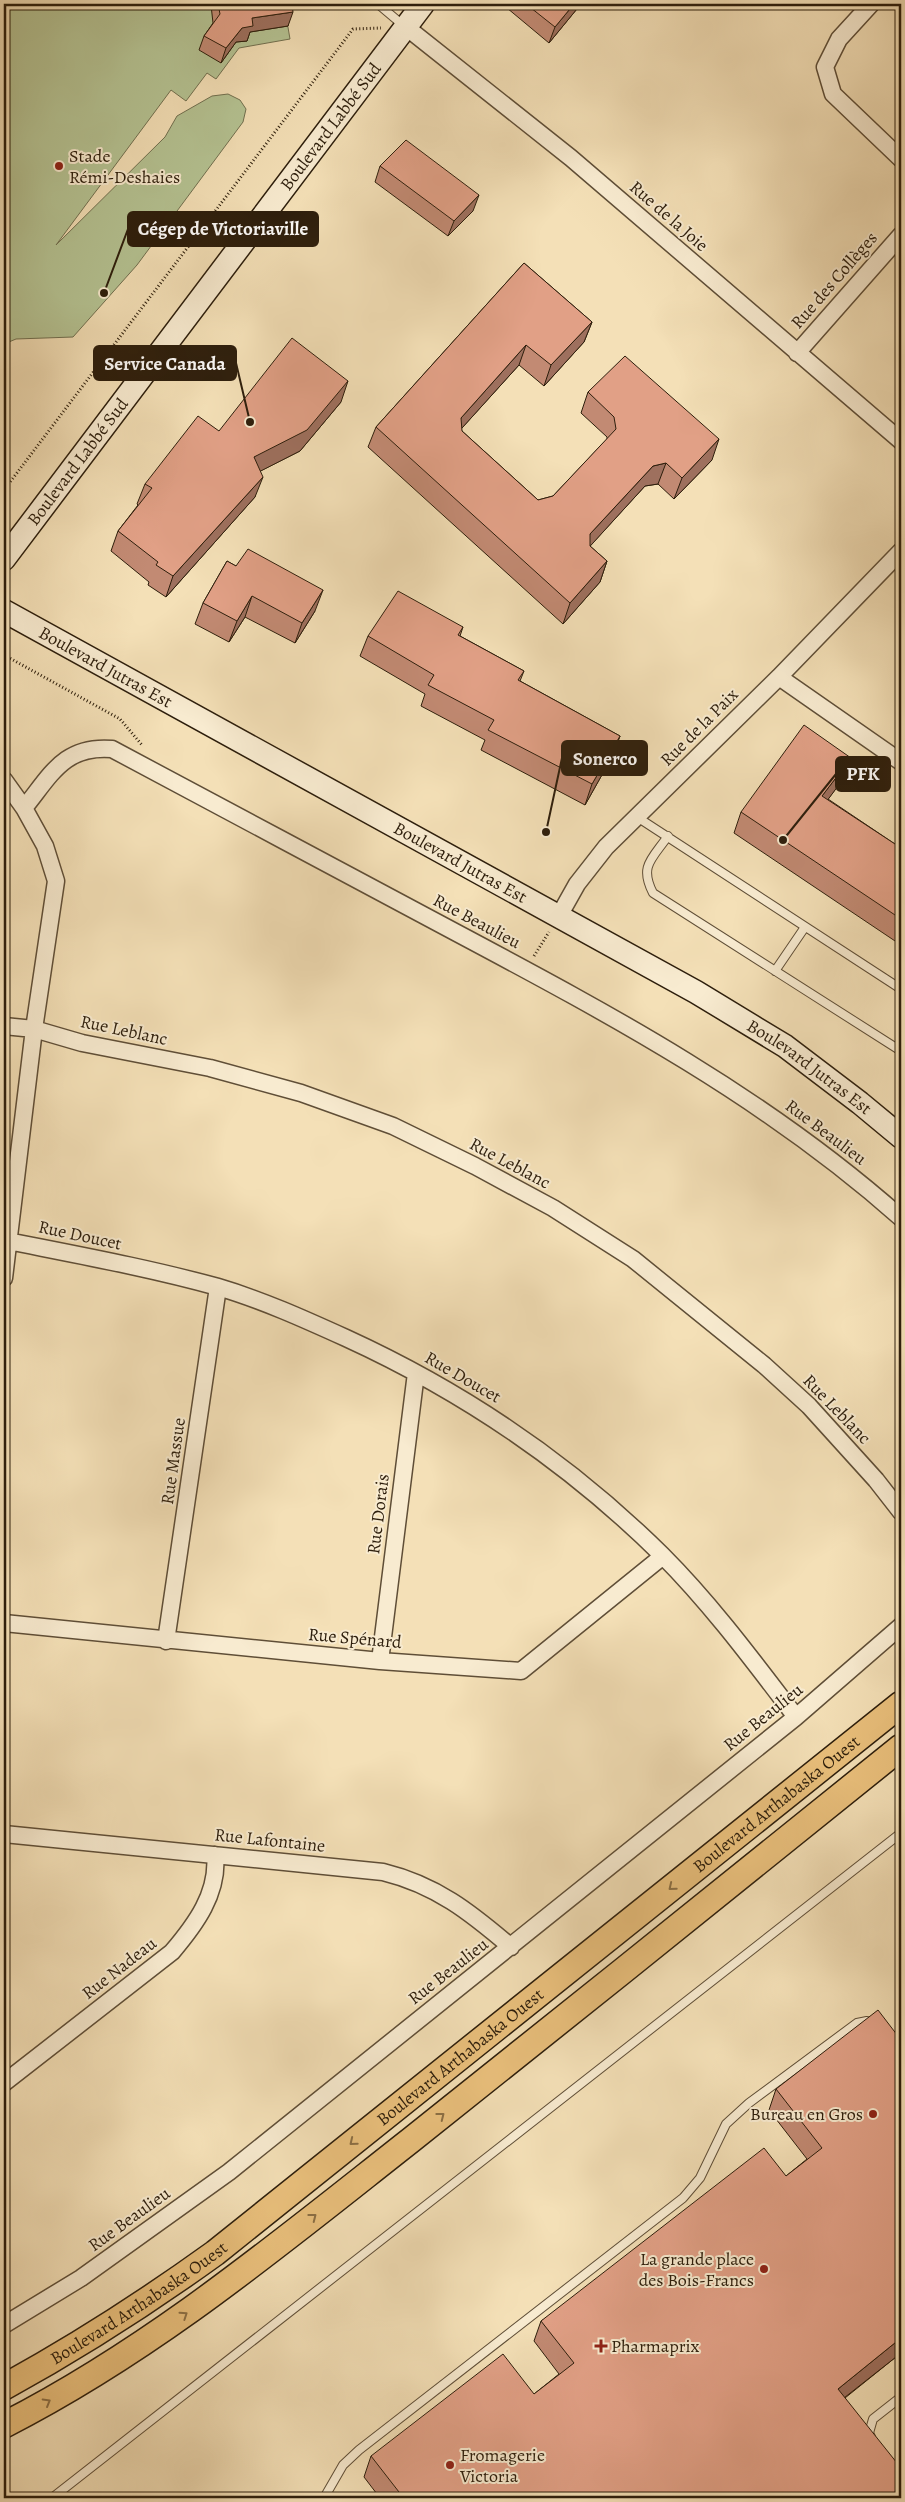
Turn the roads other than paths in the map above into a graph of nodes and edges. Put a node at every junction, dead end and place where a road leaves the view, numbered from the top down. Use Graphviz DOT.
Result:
graph roads {
  1 [pos="378,4"];
  2 [pos="423,4"];
  3 [pos="871,4"];
  4 [pos="406,27"];
  5 [pos="901,159"];
  6 [pos="901,235"];
  7 [pos="797,353"];
  8 [pos="901,441"];
  9 [pos="901,551"];
  10 [pos="4,559"];
  11 [pos="4,611"];
  12 [pos="779,677"];
  13 [pos="901,762"];
  14 [pos="4,780"];
  15 [pos="24,808"];
  16 [pos="637,816"];
  17 [pos="668,836"];
  18 [pos="559,916"];
  19 [pos="805,927"];
  20 [pos="775,971"];
  21 [pos="901,989"];
  22 [pos="4,1026"];
  23 [pos="34,1029"];
  24 [pos="901,1051"];
  25 [pos="901,1138"];
  26 [pos="901,1218"];
  27 [pos="8,1241"];
  28 [pos="4,1278"];
  29 [pos="218,1287"];
  30 [pos="416,1373"];
  31 [pos="901,1512"];
  32 [pos="663,1556"];
  33 [pos="4,1623"];
  34 [pos="901,1626"];
  35 [pos="166,1641"];
  36 [pos="380,1661"];
  37 [pos="901,1704"];
  38 [pos="796,1717"];
  39 [pos="901,1747"];
  40 [pos="901,1833"];
  41 [pos="4,1834"];
  42 [pos="215,1855"];
  43 [pos="511,1947"];
  44 [pos="879,2032"];
  45 [pos="4,2083"];
  46 [pos="4,2325"];
  47 [pos="4,2387"];
  48 [pos="901,2397"];
  49 [pos="4,2425"];
  50 [pos="878,2447"];
  51 [pos="52,2498"];
  52 [pos="324,2498"];
  1 -- 4 [label="lane"];
  2 -- 4 [label="main road, Boulevard Labbé Sud"];
  3 -- 5 [label="street"];
  4 -- 7 [label="street, Rue de la Joie"];
  4 -- 10 [label="main road, Boulevard Labbé Sud"];
  6 -- 7 [label="street, Rue des Collèges"];
  7 -- 8 [label="street, Rue de la Joie"];
  9 -- 12 [label="street, Rue de la Paix"];
  11 -- 18 [label="main road, Boulevard Jutras Est"];
  12 -- 13 [label="street"];
  12 -- 16 [label="street, Rue de la Paix"];
  14 -- 15 [label="street"];
  15 -- 23 [label="street"];
  15 -- 26 [label="street, Rue Beaulieu"];
  16 -- 17 [label="lane"];
  16 -- 18 [label="street, Rue de la Paix"];
  17 -- 19 [label="lane"];
  17 -- 20 [label="lane"];
  18 -- 25 [label="main road, Boulevard Jutras Est"];
  19 -- 20 [label="lane"];
  19 -- 21 [label="lane"];
  20 -- 24 [label="lane"];
  22 -- 23 [label="street, Rue Leblanc"];
  23 -- 27 [label="street"];
  23 -- 31 [label="street, Rue Leblanc"];
  27 -- 28 [label="street"];
  27 -- 29 [label="street, Rue Doucet"];
  29 -- 30 [label="street, Rue Doucet"];
  29 -- 35 [label="street, Rue Massue"];
  30 -- 32 [label="street, Rue Doucet"];
  30 -- 36 [label="street, Rue Dorais"];
  32 -- 36 [label="street, Rue Spénard"];
  32 -- 38 [label="street, Rue Doucet"];
  33 -- 35 [label="street, Rue Spénard"];
  34 -- 38 [label="street, Rue Beaulieu"];
  35 -- 36 [label="street, Rue Spénard"];
  37 -- 47 [label="main road, Boulevard Arthabaska Ouest, one-way"];
  38 -- 43 [label="street, Rue Beaulieu"];
  49 -- 39 [label="main road, Boulevard Arthabaska Ouest, one-way"];
  40 -- 51 [label="lane"];
  41 -- 42 [label="street, Rue Lafontaine"];
  42 -- 43 [label="street, Rue Lafontaine"];
  42 -- 45 [label="street, Rue Nadeau"];
  43 -- 46 [label="street, Rue Beaulieu"];
  44 -- 52 [label="lane"];
  48 -- 50 [label="lane"];
}
